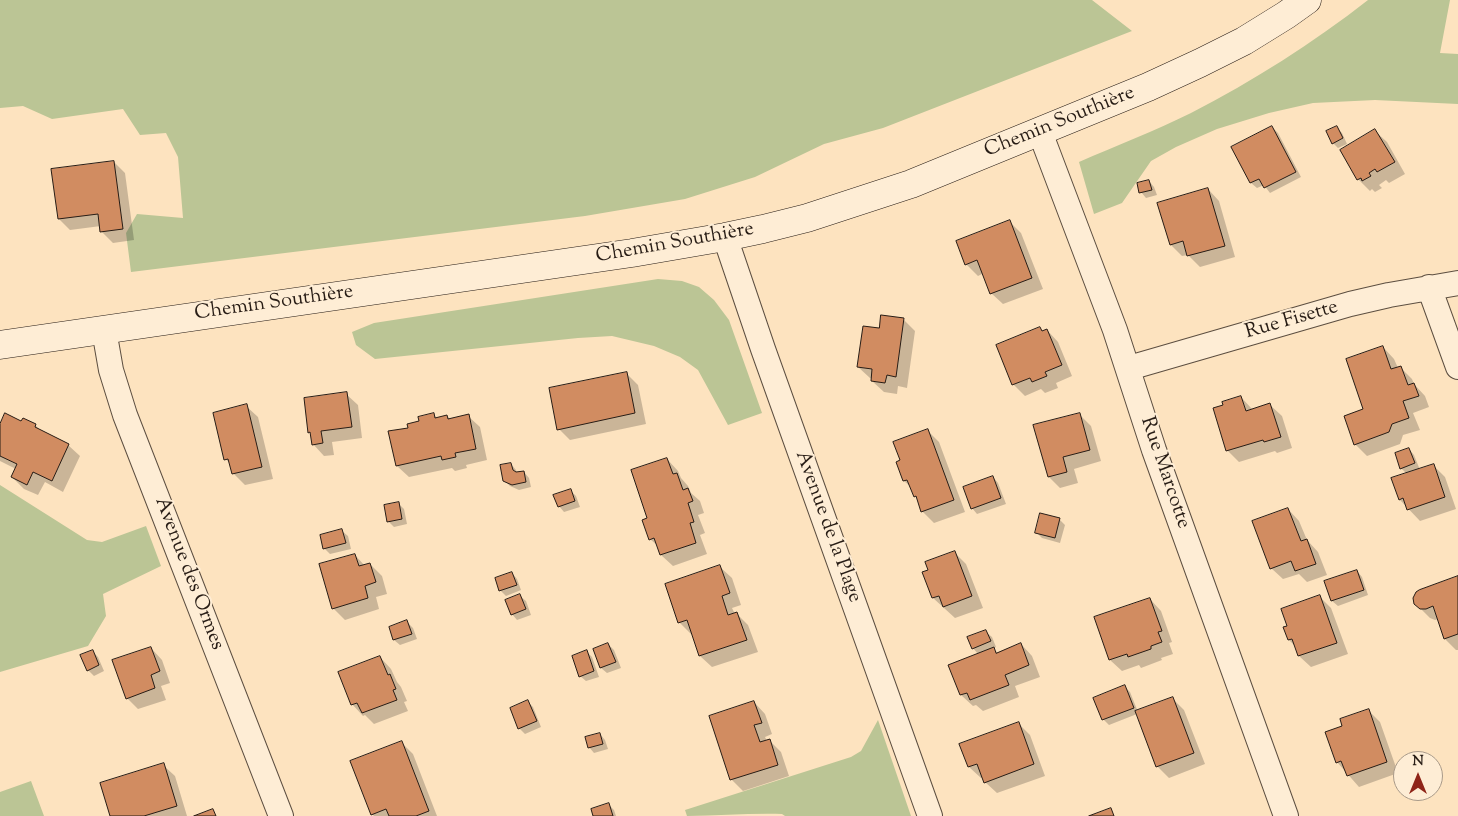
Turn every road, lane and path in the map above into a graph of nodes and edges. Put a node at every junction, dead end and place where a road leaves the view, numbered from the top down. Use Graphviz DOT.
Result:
graph roads {
  1 [pos="1307,0"];
  2 [pos="1040,132"];
  3 [pos="725,237"];
  4 [pos="1458,283"];
  5 [pos="1429,287"];
  6 [pos="104,330"];
  7 [pos="0,344"];
  8 [pos="1458,366"];
  9 [pos="1129,368"];
  10 [pos="281,816"];
  11 [pos="930,816"];
  12 [pos="1286,816"];
  1 -- 2 [label="street, Chemin Southière"];
  2 -- 3 [label="street, Chemin Southière"];
  2 -- 9 [label="street, Rue Marcotte"];
  3 -- 6 [label="street, Chemin Southière"];
  3 -- 11 [label="street, Avenue de la Plage"];
  4 -- 5 [label="street, Rue Fisette"];
  5 -- 8 [label="street"];
  5 -- 9 [label="street, Rue Fisette"];
  6 -- 7 [label="street, Chemin Southière"];
  6 -- 10 [label="street, Avenue des Ormes"];
  9 -- 12 [label="street, Rue Marcotte"];
}
